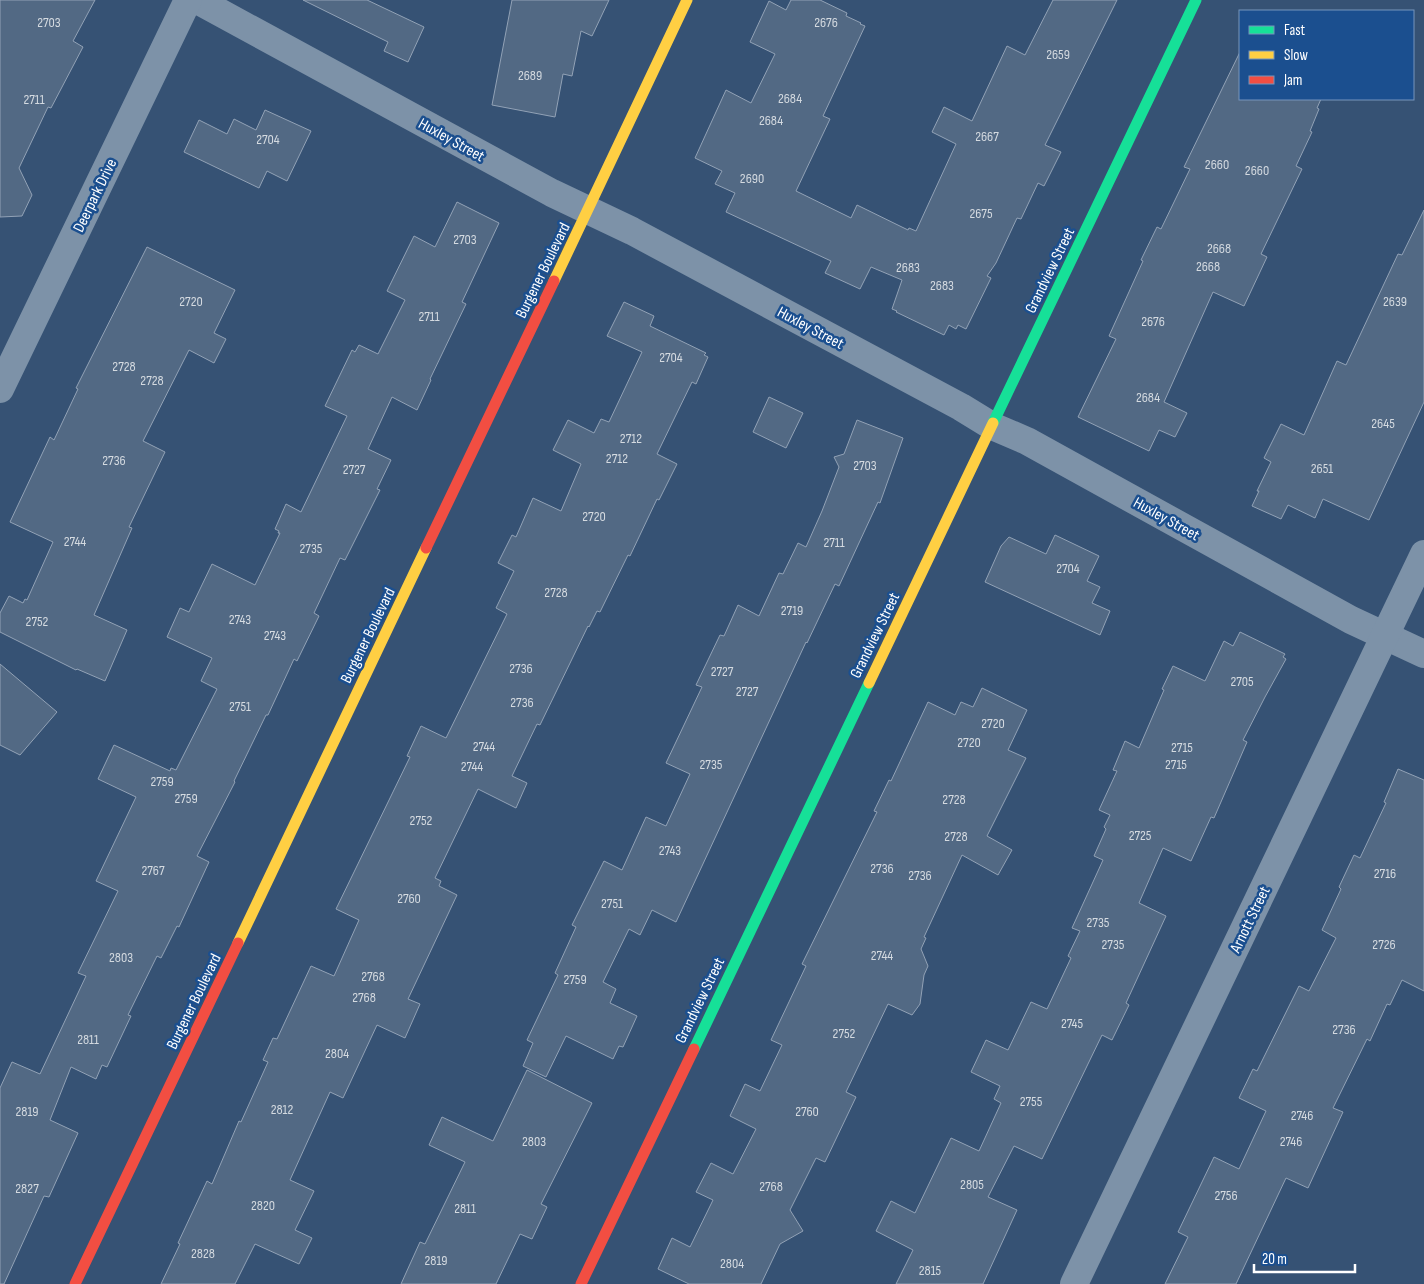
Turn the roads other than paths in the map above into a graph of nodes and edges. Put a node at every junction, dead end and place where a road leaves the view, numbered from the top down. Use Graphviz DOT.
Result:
graph roads {
  1 [pos="188,0"];
  2 [pos="197,0"];
  3 [pos="687,0"];
  4 [pos="1196,0"];
  5 [pos="588,210"];
  6 [pos="0,389"];
  7 [pos="992,426"];
  8 [pos="1424,554"];
  9 [pos="1385,635"];
  10 [pos="1424,654"];
  11 [pos="75,1284"];
  12 [pos="581,1284"];
  13 [pos="1074,1284"];
  1 -- 6 [label="street, Deerpark Drive"];
  2 -- 5 [label="street, Huxley Street"];
  3 -- 5 [label="main road, Burgener Boulevard"];
  4 -- 7 [label="main road, Grandview Street"];
  5 -- 7 [label="street, Huxley Street"];
  5 -- 11 [label="main road, Burgener Boulevard"];
  7 -- 9 [label="street, Huxley Street"];
  7 -- 12 [label="main road, Grandview Street"];
  8 -- 9 [label="street, Arnott Street"];
  9 -- 10 [label="street, Huxley Street"];
  9 -- 13 [label="street, Arnott Street"];
}
